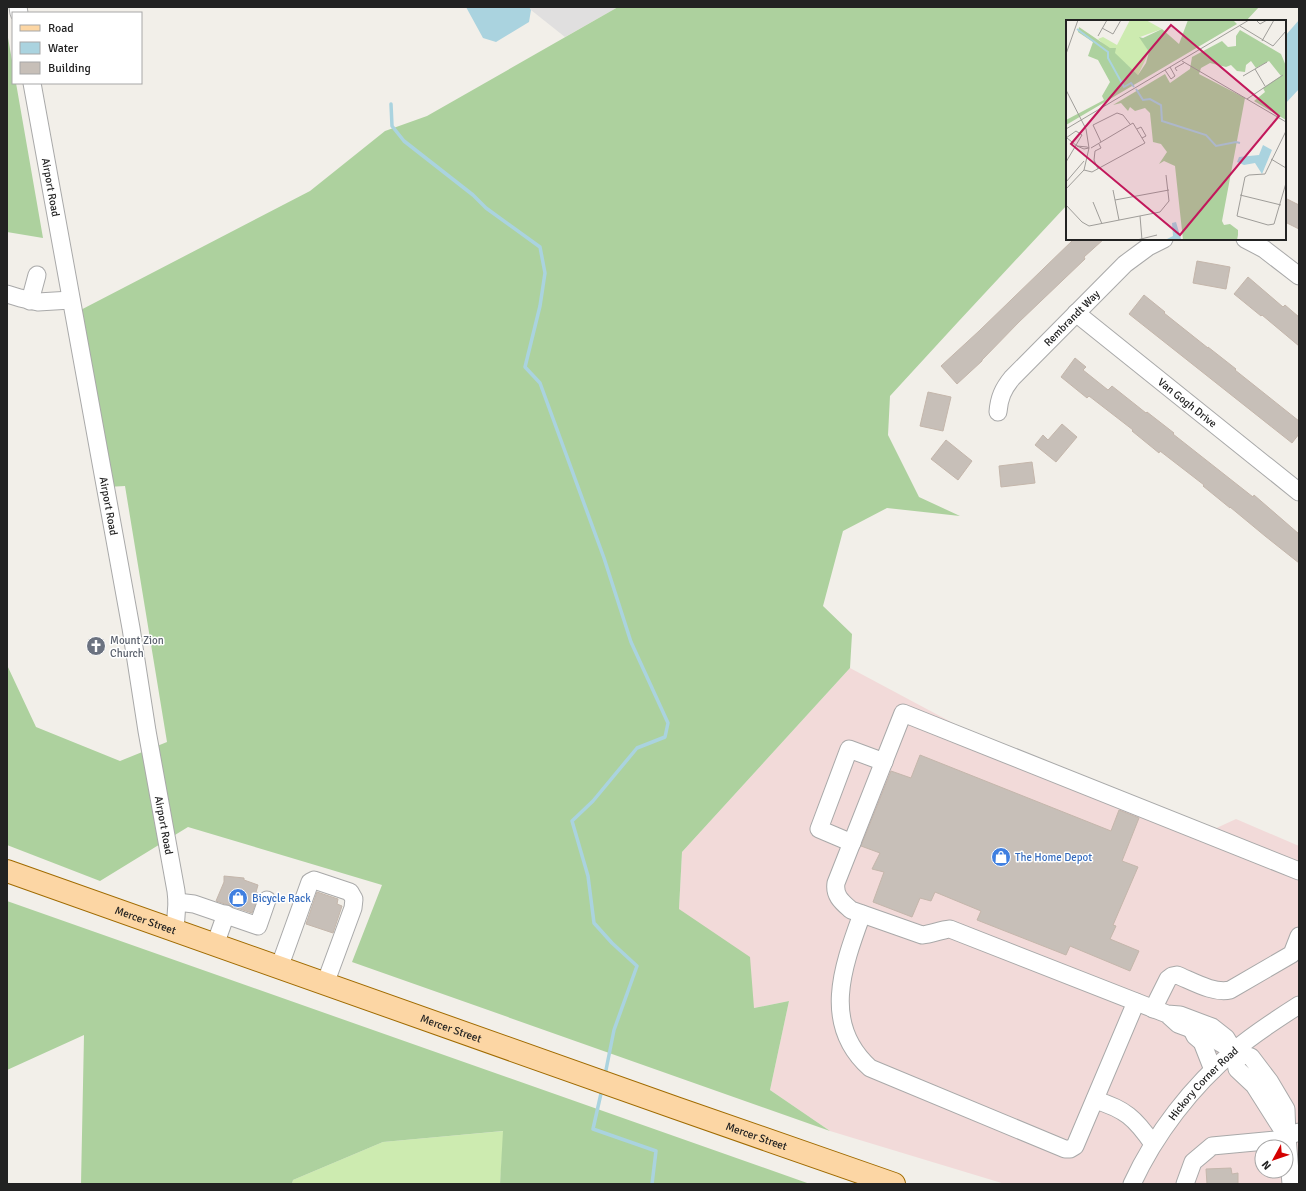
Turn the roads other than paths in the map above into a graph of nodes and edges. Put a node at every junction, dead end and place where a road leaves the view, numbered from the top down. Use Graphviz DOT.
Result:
graph roads {
  1 [pos="32,84"];
  2 [pos="1162,240"];
  3 [pos="1246,240"];
  4 [pos="37,275"];
  5 [pos="1299,276"];
  6 [pos="7,294"];
  7 [pos="30,300"];
  8 [pos="71,300"];
  9 [pos="1076,313"];
  10 [pos="998,412"];
  11 [pos="1299,492"];
  12 [pos="884,762"];
  13 [pos="852,843"];
  14 [pos="7,871"];
  15 [pos="1299,871"];
  16 [pos="267,900"];
  17 [pos="177,902"];
  18 [pos="226,914"];
  19 [pos="862,914"];
  20 [pos="175,931"];
  21 [pos="1299,936"];
  22 [pos="215,945"];
  23 [pos="279,968"];
  24 [pos="325,984"];
  25 [pos="1136,1002"];
  26 [pos="1299,1005"];
  27 [pos="1160,1012"];
  28 [pos="1191,1028"];
  29 [pos="1234,1051"];
  30 [pos="1214,1070"];
  31 [pos="1094,1100"];
  32 [pos="1293,1134"];
  33 [pos="1153,1144"];
  34 [pos="894,1184"];
  35 [pos="1132,1184"];
  36 [pos="1184,1184"];
  37 [pos="1291,1184"];
  1 -- 8 [label="street, Airport Road"];
  2 -- 9 [label="street, Rembrandt Way"];
  3 -- 5 [label="street"];
  4 -- 7 [label="street"];
  6 -- 7 [label="street"];
  7 -- 8 [label="street"];
  8 -- 17 [label="street, Airport Road"];
  9 -- 10 [label="street, Rembrandt Way"];
  9 -- 11 [label="street, Van Gogh Drive"];
  12 -- 13 [label="street"];
  12 -- 13 [label="street"];
  12 -- 15 [label="street"];
  13 -- 19 [label="street"];
  14 -- 20 [label="main road, Mercer Street"];
  16 -- 18 [label="street"];
  17 -- 18 [label="street"];
  17 -- 20 [label="street, Airport Road"];
  18 -- 22 [label="street"];
  19 -- 25 [label="street"];
  19 -- 31 [label="street"];
  20 -- 22 [label="main road, Mercer Street"];
  21 -- 27 [label="street"];
  22 -- 23 [label="main road, Mercer Street"];
  23 -- 24 [label="main road, Mercer Street"];
  23 -- 24 [label="street"];
  24 -- 34 [label="main road, Mercer Street"];
  25 -- 27 [label="street"];
  25 -- 31 [label="street"];
  26 -- 29 [label="street, Hickory Corner Road"];
  27 -- 28 [label="street"];
  27 -- 29 [label="street"];
  28 -- 29 [label="street"];
  28 -- 30 [label="street"];
  29 -- 30 [label="street, Hickory Corner Road"];
  29 -- 32 [label="street"];
  30 -- 33 [label="street, Hickory Corner Road"];
  31 -- 33 [label="street"];
  32 -- 36 [label="street"];
  32 -- 37 [label="street"];
  33 -- 35 [label="street, Hickory Corner Road"];
}
